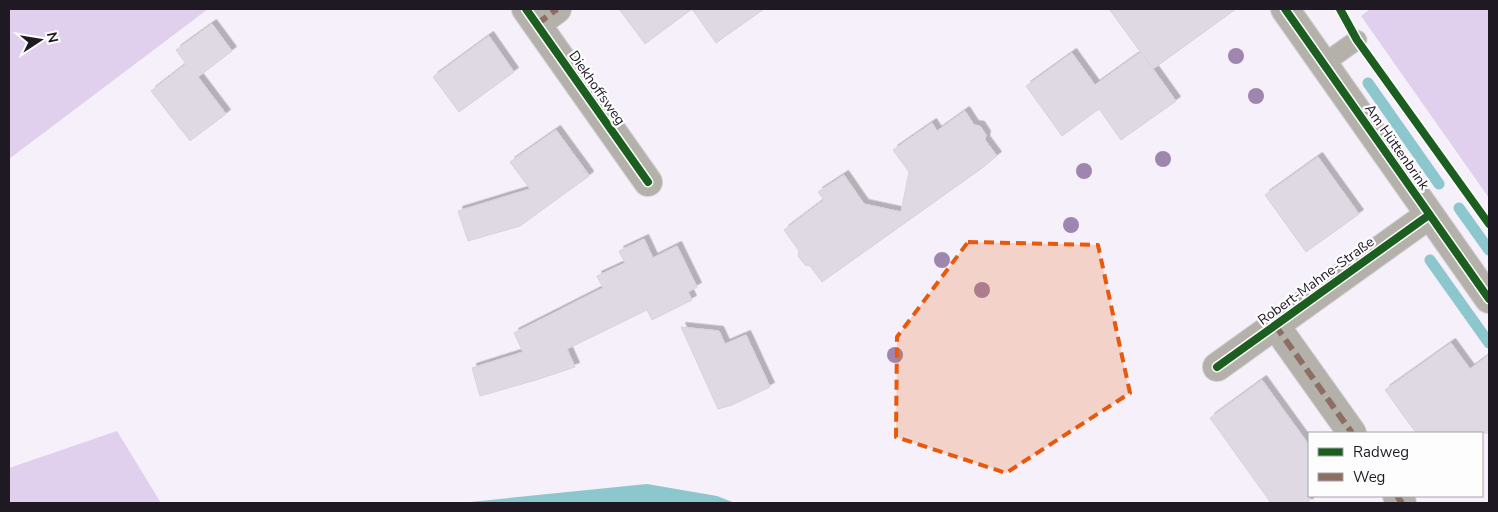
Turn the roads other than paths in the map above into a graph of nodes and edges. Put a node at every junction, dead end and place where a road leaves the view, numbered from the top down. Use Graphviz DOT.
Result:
graph roads {
  1 [pos="1284,9"];
  2 [pos="540,14"];
  3 [pos="1357,40"];
  4 [pos="1323,64"];
  5 [pos="648,182"];
  6 [pos="1429,215"];
  7 [pos="1489,299"];
  8 [pos="1275,325"];
  9 [pos="1217,367"];
  10 [pos="1351,432"];
  1 -- 4 [label="street, Am Hüttenbrink"];
  2 -- 5 [label="street, Diekhoffsweg"];
  3 -- 4 [label="lane"];
  4 -- 6 [label="street, Am Hüttenbrink"];
  6 -- 7 [label="street, Am Hüttenbrink"];
  6 -- 8 [label="street, Robert-Mahne-Straße"];
  8 -- 9 [label="street, Robert-Mahne-Straße"];
  8 -- 10 [label="street, Robert-Mahne-Straße"];
}
